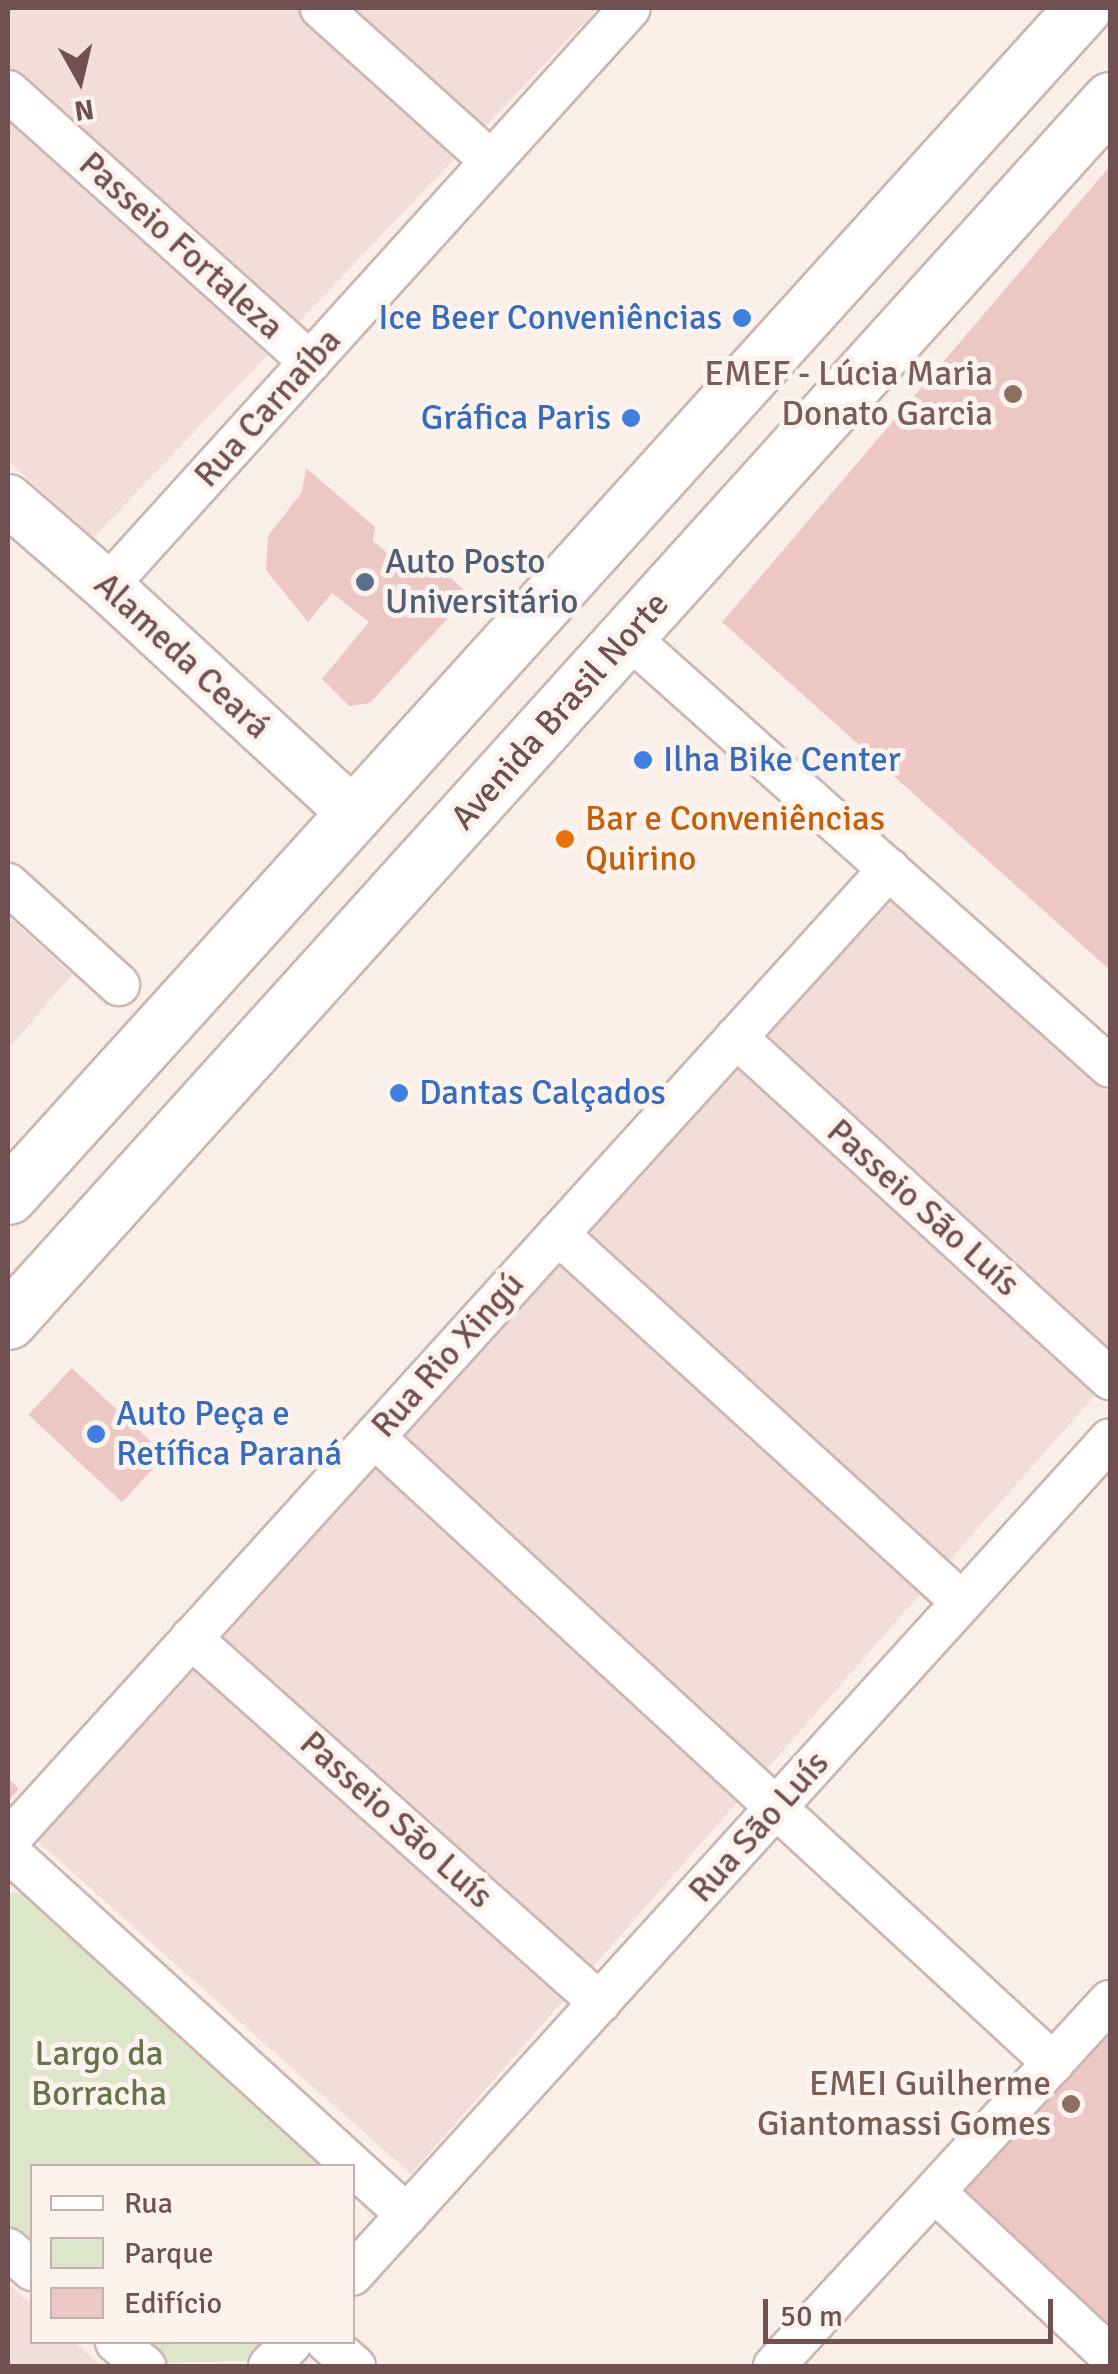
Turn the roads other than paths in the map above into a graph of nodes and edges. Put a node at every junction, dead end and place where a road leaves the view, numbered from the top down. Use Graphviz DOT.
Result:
graph roads {
  1 [pos="320,8"];
  2 [pos="630,8"];
  3 [pos="1082,8"];
  4 [pos="8,91"];
  5 [pos="1110,100"];
  6 [pos="491,161"];
  7 [pos="310,362"];
  8 [pos="8,500"];
  9 [pos="107,586"];
  10 [pos="627,636"];
  11 [pos="354,814"];
  12 [pos="889,869"];
  13 [pos="8,884"];
  14 [pos="119,985"];
  15 [pos="736,1037"];
  16 [pos="1109,1064"];
  17 [pos="8,1196"];
  18 [pos="558,1234"];
  19 [pos="8,1321"];
  20 [pos="1110,1380"];
  21 [pos="374,1437"];
  22 [pos="1110,1439"];
  23 [pos="962,1602"];
  24 [pos="191,1638"];
  25 [pos="774,1810"];
  26 [pos="8,1841"];
  27 [pos="8,1851"];
  28 [pos="1110,2001"];
  29 [pos="600,2003"];
  30 [pos="1053,2063"];
  31 [pos="351,2164"];
  32 [pos="355,2168"];
  33 [pos="935,2192"];
  34 [pos="407,2215"];
  35 [pos="8,2249"];
  36 [pos="30,2268"];
  37 [pos="355,2272"];
  38 [pos="118,2344"];
  39 [pos="290,2344"];
  40 [pos="329,2344"];
  41 [pos="1110,2356"];
  42 [pos="145,2366"];
  43 [pos="270,2366"];
  44 [pos="355,2366"];
  45 [pos="774,2366"];
  1 -- 6 [label="street"];
  2 -- 6 [label="street, Rua Carnaíba"];
  3 -- 11 [label="main road"];
  4 -- 7 [label="street, Passeio Fortaleza"];
  5 -- 10 [label="main road, Avenida Brasil Norte"];
  6 -- 7 [label="street, Rua Carnaíba"];
  7 -- 9 [label="street, Rua Carnaíba"];
  8 -- 9 [label="street, Alameda Ceará"];
  9 -- 11 [label="street, Alameda Ceará"];
  10 -- 12 [label="street"];
  10 -- 19 [label="main road, Avenida Brasil Norte"];
  11 -- 17 [label="main road"];
  12 -- 15 [label="street, Rua Rio Xingú"];
  12 -- 16 [label="street"];
  13 -- 14 [label="street"];
  15 -- 18 [label="street, Rua Rio Xingú"];
  15 -- 20 [label="street, Passeio São Luís"];
  18 -- 21 [label="street, Rua Rio Xingú"];
  18 -- 23 [label="street"];
  21 -- 24 [label="street, Rua Rio Xingú"];
  21 -- 25 [label="street"];
  22 -- 23 [label="street, Rua São Luís"];
  23 -- 25 [label="street, Rua São Luís"];
  24 -- 26 [label="street, Rua Rio Xingú"];
  24 -- 29 [label="street, Passeio São Luís"];
  25 -- 29 [label="street, Rua São Luís"];
  25 -- 30 [label="street"];
  27 -- 31 [label="street"];
  28 -- 30 [label="street"];
  29 -- 34 [label="street, Rua São Luís"];
  30 -- 33 [label="street"];
  32 -- 34 [label="street"];
  33 -- 41 [label="street"];
  33 -- 45 [label="street"];
  34 -- 37 [label="street, Rua São Luís"];
  35 -- 36 [label="street"];
  38 -- 42 [label="street"];
  39 -- 43 [label="street"];
  40 -- 44 [label="street"];
}
